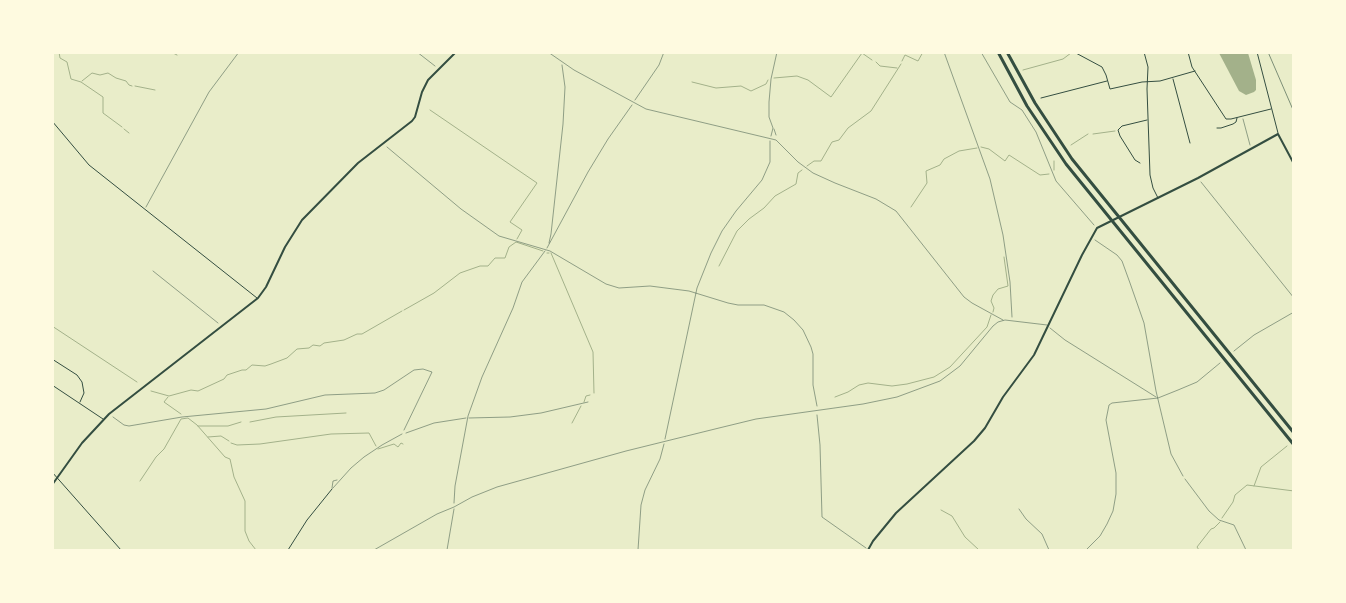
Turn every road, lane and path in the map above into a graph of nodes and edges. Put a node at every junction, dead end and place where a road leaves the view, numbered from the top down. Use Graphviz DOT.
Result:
graph roads {
  1 [pos="239,52"];
  2 [pos="417,52"];
  3 [pos="456,52"];
  4 [pos="548,52"];
  5 [pos="664,52"];
  6 [pos="777,52"];
  7 [pos="944,52"];
  8 [pos="981,52"];
  9 [pos="998,52"];
  10 [pos="1007,52"];
  11 [pos="1074,52"];
  12 [pos="1144,52"];
  13 [pos="1188,52"];
  14 [pos="1257,52"];
  15 [pos="561,62"];
  16 [pos="438,69"];
  17 [pos="1195,71"];
  18 [pos="1172,78"];
  19 [pos="1108,81"];
  20 [pos="1148,82"];
  21 [pos="1041,98"];
  22 [pos="633,103"];
  23 [pos="1270,109"];
  24 [pos="1242,116"];
  25 [pos="1237,118"];
  26 [pos="1148,120"];
  27 [pos="52,121"];
  28 [pos="773,128"];
  29 [pos="1217,128"];
  30 [pos="1278,134"];
  31 [pos="771,139"];
  32 [pos="776,140"];
  33 [pos="1190,143"];
  34 [pos="384,144"];
  35 [pos="1251,149"];
  36 [pos="1140,163"];
  37 [pos="1294,164"];
  38 [pos="1198,178"];
  39 [pos="1158,198"];
  40 [pos="145,209"];
  41 [pos="1097,228"];
  42 [pos="1092,237"];
  43 [pos="549,245"];
  44 [pos="546,250"];
  45 [pos="153,271"];
  46 [pos="695,293"];
  47 [pos="258,298"];
  48 [pos="1294,298"];
  49 [pos="1294,312"];
  50 [pos="1005,320"];
  51 [pos="1012,321"];
  52 [pos="1047,325"];
  53 [pos="222,326"];
  54 [pos="1235,351"];
  55 [pos="52,359"];
  56 [pos="1220,363"];
  57 [pos="52,385"];
  58 [pos="1158,398"];
  59 [pos="588,402"];
  60 [pos="79,403"];
  61 [pos="817,410"];
  62 [pos="114,418"];
  63 [pos="467,418"];
  64 [pos="103,420"];
  65 [pos="1294,433"];
  66 [pos="402,434"];
  67 [pos="664,441"];
  68 [pos="1294,445"];
  69 [pos="52,472"];
  70 [pos="58,477"];
  71 [pos="1185,479"];
  72 [pos="339,480"];
  73 [pos="52,484"];
  74 [pos="332,489"];
  75 [pos="454,507"];
  76 [pos="1020,509"];
  77 [pos="865,547"];
  78 [pos="121,550"];
  79 [pos="288,550"];
  80 [pos="374,550"];
  81 [pos="447,550"];
  82 [pos="638,550"];
  83 [pos="868,550"];
  84 [pos="1050,550"];
  85 [pos="1086,550"];
  86 [pos="1246,550"];
  1 -- 40 [label="path"];
  2 -- 16 [label="path"];
  3 -- 16 [label="street"];
  4 -- 15 [label="lane"];
  5 -- 22 [label="path"];
  6 -- 28 [label="path"];
  7 -- 51 [label="path"];
  8 -- 41 [label="path"];
  9 -- 68 [label="highway"];
  10 -- 65 [label="highway"];
  11 -- 19 [label="street"];
  12 -- 20 [label="street"];
  13 -- 17 [label="street"];
  14 -- 23 [label="street"];
  15 -- 22 [label="lane"];
  15 -- 43 [label="path"];
  16 -- 34 [label="street"];
  17 -- 18 [label="street"];
  17 -- 25 [label="street"];
  18 -- 20 [label="street"];
  18 -- 33 [label="street"];
  19 -- 20 [label="street"];
  19 -- 21 [label="street"];
  20 -- 26 [label="street"];
  22 -- 31 [label="lane"];
  22 -- 43 [label="path"];
  23 -- 24 [label="street"];
  23 -- 30 [label="street"];
  24 -- 25 [label="street"];
  24 -- 35 [label="path"];
  25 -- 29 [label="street"];
  26 -- 36 [label="street"];
  26 -- 39 [label="street"];
  27 -- 40 [label="street"];
  28 -- 31 [label="path"];
  28 -- 32 [label="path"];
  30 -- 35 [label="street"];
  30 -- 37 [label="street"];
  31 -- 32 [label="lane"];
  31 -- 46 [label="path"];
  32 -- 50 [label="lane"];
  34 -- 44 [label="path"];
  34 -- 47 [label="street"];
  35 -- 38 [label="street"];
  38 -- 39 [label="street"];
  38 -- 48 [label="path"];
  39 -- 41 [label="street"];
  40 -- 47 [label="street"];
  41 -- 42 [label="street"];
  42 -- 52 [label="street"];
  42 -- 58 [label="path"];
  43 -- 44 [label="path"];
  44 -- 46 [label="path"];
  44 -- 63 [label="path"];
  45 -- 53 [label="path"];
  46 -- 61 [label="path"];
  46 -- 67 [label="path"];
  47 -- 53 [label="street"];
  49 -- 54 [label="path"];
  50 -- 51 [label="lane"];
  50 -- 61 [label="lane"];
  51 -- 52 [label="lane"];
  52 -- 58 [label="path"];
  52 -- 83 [label="street"];
  53 -- 64 [label="street"];
  55 -- 60 [label="street"];
  56 -- 58 [label="path"];
  57 -- 60 [label="street"];
  58 -- 71 [label="path"];
  58 -- 85 [label="path"];
  59 -- 63 [label="path"];
  60 -- 64 [label="street"];
  61 -- 67 [label="lane"];
  61 -- 77 [label="path"];
  62 -- 66 [label="path"];
  63 -- 66 [label="path"];
  63 -- 75 [label="path"];
  64 -- 70 [label="street"];
  66 -- 72 [label="lane"];
  67 -- 75 [label="lane"];
  67 -- 82 [label="path"];
  69 -- 70 [label="street"];
  70 -- 73 [label="street"];
  70 -- 78 [label="street"];
  71 -- 86 [label="lane"];
  72 -- 74 [label="lane"];
  72 -- 74 [label="lane"];
  74 -- 79 [label="street"];
  75 -- 80 [label="lane"];
  75 -- 81 [label="lane"];
  76 -- 84 [label="path"];
}
